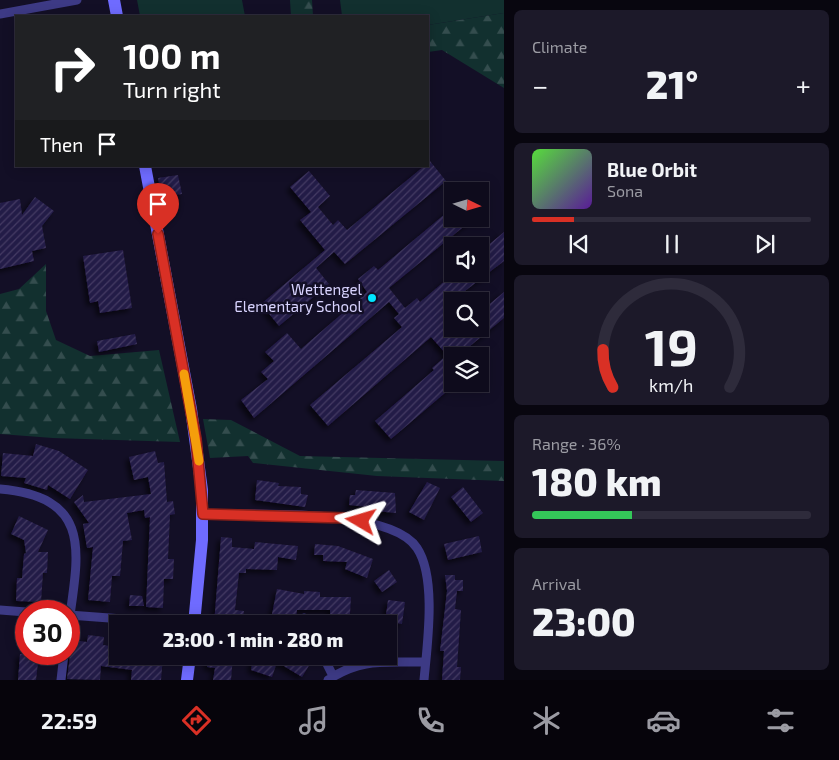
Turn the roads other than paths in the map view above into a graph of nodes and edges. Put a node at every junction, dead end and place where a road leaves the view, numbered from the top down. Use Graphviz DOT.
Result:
graph roads {
  1 [pos="76,0"];
  2 [pos="114,0"];
  3 [pos="0,14"];
  4 [pos="117,15"];
  5 [pos="145,167"];
  6 [pos="0,489"];
  7 [pos="203,514"];
  8 [pos="71,600"];
  9 [pos="0,610"];
  10 [pos="15,611"];
  11 [pos="193,615"];
  12 [pos="80,619"];
  13 [pos="109,620"];
  14 [pos="425,662"];
  15 [pos="63,665"];
  16 [pos="189,665"];
  17 [pos="326,665"];
  18 [pos="331,678"];
  19 [pos="61,680"];
  20 [pos="187,680"];
  21 [pos="424,680"];
  1 -- 3 [label="street"];
  2 -- 4 [label="main road"];
  5 -- 7 [label="main road"];
  6 -- 8 [label="street"];
  7 -- 11 [label="main road"];
  7 -- 14 [label="street"];
  9 -- 10 [label="street"];
  12 -- 13 [label="street"];
  14 -- 18 [label="street"];
  14 -- 21 [label="street"];
  15 -- 19 [label="street"];
  16 -- 20 [label="main road"];
  17 -- 18 [label="street"];
}
